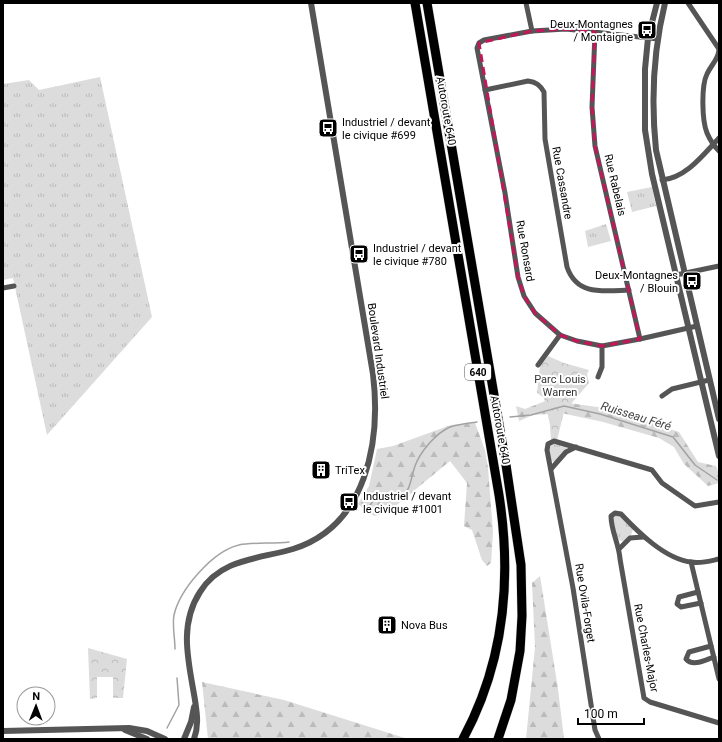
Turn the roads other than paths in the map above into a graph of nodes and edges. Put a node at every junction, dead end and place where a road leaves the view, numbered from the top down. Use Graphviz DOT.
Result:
graph roads {
  1 [pos="311,3"];
  2 [pos="415,3"];
  3 [pos="427,3"];
  4 [pos="526,3"];
  5 [pos="657,3"];
  6 [pos="665,3"];
  7 [pos="688,3"];
  8 [pos="532,31"];
  9 [pos="596,32"];
  10 [pos="648,38"];
  11 [pos="658,39"];
  12 [pos="719,49"];
  13 [pos="485,90"];
  14 [pos="719,138"];
  15 [pos="713,144"];
  16 [pos="719,151"];
  17 [pos="662,180"];
  18 [pos="719,266"];
  19 [pos="684,273"];
  20 [pos="676,275"];
  21 [pos="14,286"];
  22 [pos="3,288"];
  23 [pos="629,290"];
  24 [pos="697,326"];
  25 [pos="688,327"];
  26 [pos="560,335"];
  27 [pos="640,339"];
  28 [pos="602,346"];
  29 [pos="538,365"];
  30 [pos="598,377"];
  31 [pos="709,380"];
  32 [pos="701,382"];
  33 [pos="662,396"];
  34 [pos="719,419"];
  35 [pos="717,442"];
  36 [pos="576,447"];
  37 [pos="719,456"];
  38 [pos="551,469"];
  39 [pos="719,502"];
  40 [pos="643,536"];
  41 [pos="620,548"];
  42 [pos="719,559"];
  43 [pos="691,562"];
  44 [pos="698,592"];
  45 [pos="701,603"];
  46 [pos="711,646"];
  47 [pos="714,657"];
  48 [pos="719,679"];
  49 [pos="513,690"];
  50 [pos="195,701"];
  51 [pos="719,723"];
  52 [pos="115,728"];
  53 [pos="3,731"];
  54 [pos="464,738"];
  55 [pos="147,739"];
  56 [pos="165,739"];
  57 [pos="184,739"];
  58 [pos="194,739"];
  59 [pos="498,739"];
  60 [pos="504,739"];
  61 [pos="599,739"];
  1 -- 50 [label="street, Boulevard Industriel"];
  2 -- 54 [label="highway, Autoroute 640 / 640"];
  3 -- 49 [label="highway, Autoroute 640 / 640"];
  4 -- 8 [label="street"];
  5 -- 10 [label="street"];
  6 -- 11 [label="street"];
  7 -- 12 [label="street"];
  8 -- 9 [label="street"];
  8 -- 13 [label="street, Rue Ronsard"];
  9 -- 10 [label="street"];
  9 -- 23 [label="street, Rue Rabelais"];
  10 -- 11 [label="street"];
  10 -- 20 [label="street"];
  11 -- 17 [label="street"];
  12 -- 15 [label="street"];
  13 -- 23 [label="street, Rue Cassandre"];
  13 -- 26 [label="street, Rue Ronsard"];
  14 -- 15 [label="street"];
  15 -- 16 [label="street"];
  15 -- 17 [label="street"];
  17 -- 19 [label="street"];
  18 -- 19 [label="street"];
  19 -- 20 [label="street"];
  19 -- 24 [label="street"];
  20 -- 25 [label="street"];
  21 -- 22 [label="street"];
  23 -- 27 [label="street, Rue Rabelais"];
  24 -- 25 [label="street, Rue Ronsard"];
  24 -- 31 [label="street"];
  25 -- 27 [label="street, Rue Ronsard"];
  25 -- 32 [label="street"];
  26 -- 28 [label="street, Rue Ronsard"];
  26 -- 29 [label="street"];
  27 -- 28 [label="street, Rue Ronsard"];
  28 -- 30 [label="street"];
  31 -- 32 [label="street"];
  31 -- 34 [label="street"];
  32 -- 33 [label="street"];
  32 -- 35 [label="street"];
  35 -- 37 [label="street"];
  36 -- 38 [label="street"];
  36 -- 38 [label="street, Rue Ovila-Forget"];
  36 -- 39 [label="street, Rue Ovila-Forget"];
  38 -- 61 [label="street, Rue Ovila-Forget"];
  40 -- 41 [label="street"];
  40 -- 41 [label="street, Rue Charles-Major"];
  40 -- 43 [label="street, Rue Charles-Major"];
  41 -- 51 [label="street, Rue Charles-Major"];
  42 -- 43 [label="street, Rue Charles-Major"];
  43 -- 44 [label="street"];
  44 -- 45 [label="street"];
  44 -- 45 [label="street"];
  45 -- 46 [label="street"];
  46 -- 47 [label="street"];
  46 -- 47 [label="street"];
  47 -- 48 [label="street"];
  49 -- 59 [label="highway, Autoroute 640 / 640"];
  49 -- 60 [label="highway"];
  50 -- 57 [label="street, Boulevard Industriel"];
  50 -- 58 [label="street, Boulevard Industriel"];
  52 -- 53 [label="street"];
  52 -- 55 [label="street"];
  52 -- 56 [label="street"];
}
